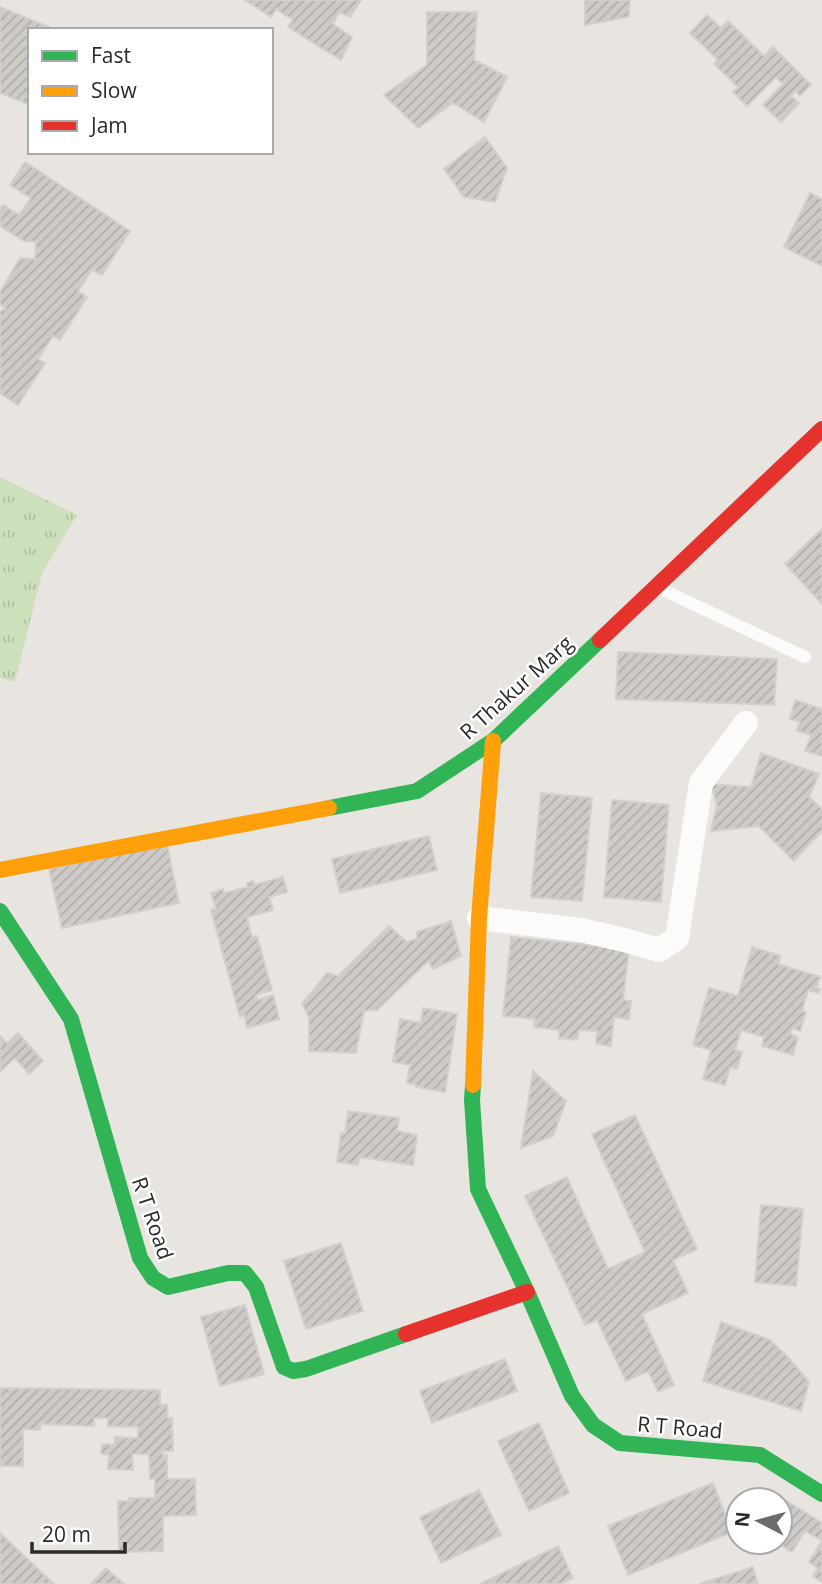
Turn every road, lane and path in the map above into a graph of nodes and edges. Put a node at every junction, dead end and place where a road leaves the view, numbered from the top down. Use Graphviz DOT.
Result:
graph roads {
  1 [pos="822,429"];
  2 [pos="656,587"];
  3 [pos="805,657"];
  4 [pos="747,723"];
  5 [pos="494,741"];
  6 [pos="0,870"];
  7 [pos="0,911"];
  8 [pos="480,918"];
  9 [pos="527,1292"];
  10 [pos="822,1494"];
  1 -- 2 [label="street, R Thakur Marg"];
  2 -- 3 [label="lane"];
  2 -- 5 [label="street, R Thakur Marg"];
  4 -- 8 [label="street"];
  5 -- 6 [label="street, R Thakur Marg"];
  5 -- 8 [label="street"];
  7 -- 9 [label="street, R T Road"];
  8 -- 9 [label="street, R T Road"];
  9 -- 10 [label="street, R T Road"];
}
